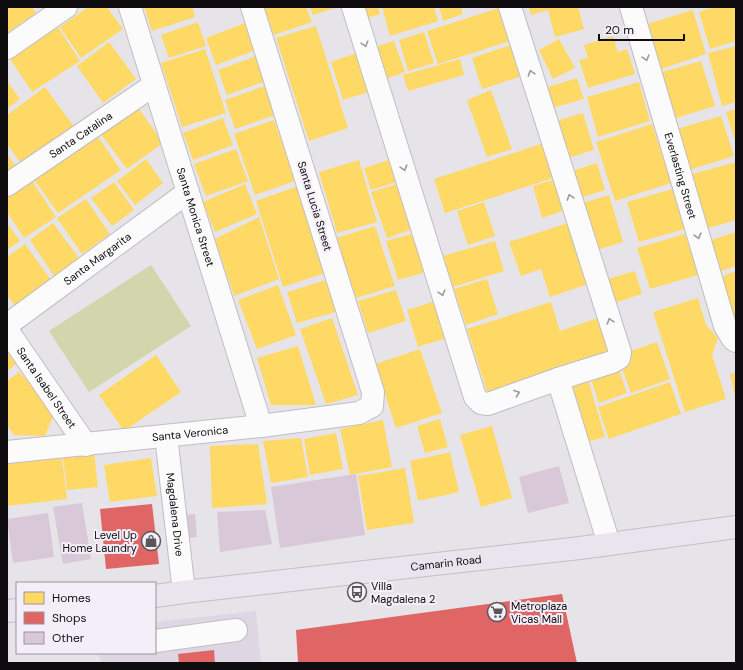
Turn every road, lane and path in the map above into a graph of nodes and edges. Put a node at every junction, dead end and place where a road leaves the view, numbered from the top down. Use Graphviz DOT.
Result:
graph roads {
  1 [pos="66,7"];
  2 [pos="130,7"];
  3 [pos="252,7"];
  4 [pos="353,7"];
  5 [pos="510,7"];
  6 [pos="631,7"];
  7 [pos="7,48"];
  8 [pos="154,85"];
  9 [pos="7,185"];
  10 [pos="188,192"];
  11 [pos="7,325"];
  12 [pos="7,330"];
  13 [pos="736,341"];
  14 [pos="558,379"];
  15 [pos="372,406"];
  16 [pos="261,426"];
  17 [pos="166,436"];
  18 [pos="86,445"];
  19 [pos="7,452"];
  20 [pos="736,527"];
  21 [pos="609,544"];
  22 [pos="184,592"];
  23 [pos="156,596"];
  24 [pos="236,630"];
  25 [pos="156,641"];
  1 -- 7 [label="street"];
  2 -- 8 [label="street, Santa Monica Street"];
  3 -- 15 [label="street, Santa Lucia Street"];
  4 -- 14 [label="street, one-way"];
  14 -- 5 [label="street, one-way"];
  6 -- 13 [label="street, Everlasting Street, one-way"];
  8 -- 9 [label="street, Santa Catalina"];
  8 -- 10 [label="street, Santa Monica Street"];
  10 -- 11 [label="street, Santa Margarita"];
  10 -- 16 [label="street, Santa Monica Street"];
  12 -- 18 [label="street, Santa Isabel Street"];
  14 -- 21 [label="street"];
  15 -- 16 [label="street, Santa Veronica"];
  16 -- 17 [label="street, Santa Veronica"];
  17 -- 18 [label="street, Santa Veronica"];
  17 -- 22 [label="street, Magdalena Drive"];
  18 -- 19 [label="street, Santa Veronica"];
  20 -- 21 [label="main road, Camarin Road"];
  21 -- 22 [label="main road, Camarin Road"];
  22 -- 23 [label="main road, Camarin Road"];
  24 -- 25 [label="street"];
}
